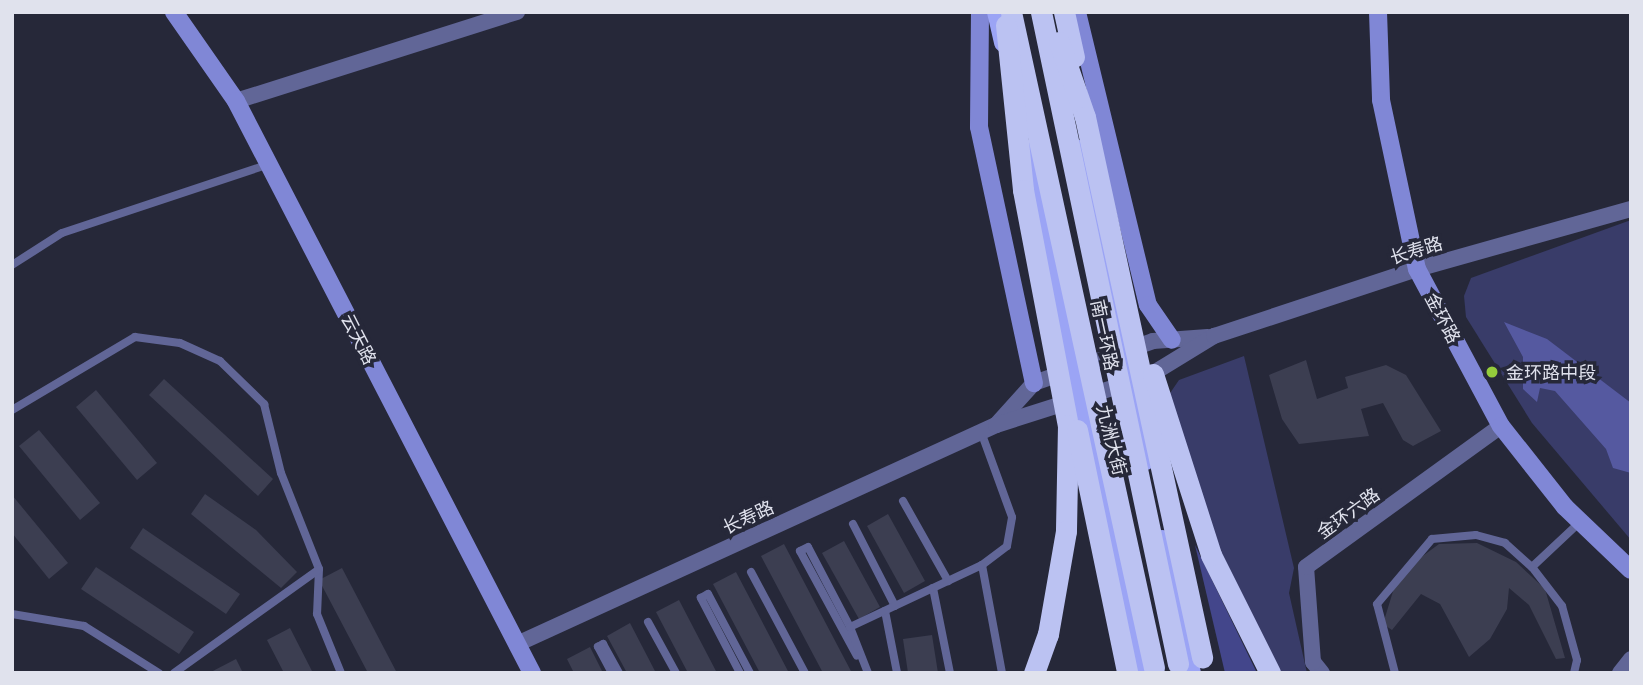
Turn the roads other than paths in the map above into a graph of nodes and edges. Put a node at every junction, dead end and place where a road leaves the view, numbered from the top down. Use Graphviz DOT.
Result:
graph roads {
  1 [pos="174,12"];
  2 [pos="517,12"];
  3 [pos="980,12"];
  4 [pos="996,12"];
  5 [pos="1009,12"];
  6 [pos="1077,12"];
  7 [pos="1378,12"];
  8 [pos="1052,14"];
  9 [pos="236,101"];
  10 [pos="1021,122"];
  11 [pos="269,164"];
  12 [pos="1631,209"];
  13 [pos="12,265"];
  14 [pos="1417,269"];
  15 [pos="1214,336"];
  16 [pos="1172,340"];
  17 [pos="1125,350"];
  18 [pos="1072,368"];
  19 [pos="1034,383"];
  20 [pos="1131,383"];
  21 [pos="1080,400"];
  22 [pos="12,410"];
  23 [pos="1501,426"];
  24 [pos="988,428"];
  25 [pos="903,501"];
  26 [pos="1580,522"];
  27 [pos="853,524"];
  28 [pos="982,565"];
  29 [pos="1532,567"];
  30 [pos="320,569"];
  31 [pos="1631,570"];
  32 [pos="751,572"];
  33 [pos="948,581"];
  34 [pos="933,588"];
  35 [pos="895,606"];
  36 [pos="885,611"];
  37 [pos="12,614"];
  38 [pos="648,622"];
  39 [pos="850,627"];
  40 [pos="517,644"];
  41 [pos="1631,659"];
  42 [pos="1183,670"];
  43 [pos="1150,671"];
  44 [pos="159,673"];
  45 [pos="173,673"];
  46 [pos="341,673"];
  47 [pos="532,673"];
  48 [pos="612,673"];
  49 [pos="619,673"];
  50 [pos="676,673"];
  51 [pos="740,673"];
  52 [pos="750,673"];
  53 [pos="805,673"];
  54 [pos="867,673"];
  55 [pos="897,673"];
  56 [pos="950,673"];
  57 [pos="1002,673"];
  58 [pos="1034,673"];
  59 [pos="1127,673"];
  60 [pos="1205,673"];
  61 [pos="1270,673"];
  62 [pos="1322,673"];
  63 [pos="1395,673"];
  64 [pos="1574,673"];
  65 [pos="1620,673"];
  1 -- 9 [label="street, 云天路"];
  2 -- 9 [label="street"];
  3 -- 19 [label="street"];
  4 -- 10 [label="main road, 九洲大街"];
  5 -- 43 [label="highway, 南一环路, bridge"];
  5 -- 58 [label="highway, bridge"];
  6 -- 16 [label="street"];
  7 -- 14 [label="street, 金环路"];
  8 -- 17 [label="main road, 九洲大街"];
  8 -- 42 [label="highway, 南一环路, bridge"];
  8 -- 60 [label="highway, bridge"];
  8 -- 61 [label="highway, bridge"];
  9 -- 11 [label="street, 云天路"];
  10 -- 18 [label="main road, 九洲大街"];
  10 -- 59 [label="highway, bridge"];
  11 -- 13 [label="lane"];
  11 -- 40 [label="street, 云天路"];
  12 -- 14 [label="street, 长寿路"];
  14 -- 15 [label="street, 长寿路"];
  14 -- 23 [label="street, 金环路"];
  15 -- 16 [label="street, 长寿路"];
  15 -- 20 [label="street, 长寿路"];
  16 -- 17 [label="street, 长寿路"];
  17 -- 18 [label="street, 长寿路"];
  17 -- 20 [label="main road, 九洲大街"];
  18 -- 19 [label="street, 长寿路"];
  18 -- 21 [label="main road, 九洲大街"];
  19 -- 24 [label="street, 长寿路"];
  20 -- 21 [label="street, 长寿路"];
  20 -- 42 [label="main road, 九洲大街"];
  21 -- 24 [label="street, 长寿路"];
  21 -- 43 [label="main road, 九洲大街"];
  22 -- 30 [label="lane"];
  23 -- 26 [label="street, 金环路"];
  23 -- 62 [label="street, 金环六路"];
  24 -- 28 [label="lane"];
  24 -- 40 [label="street, 长寿路"];
  25 -- 33 [label="lane"];
  26 -- 29 [label="lane"];
  26 -- 31 [label="street, 金环路"];
  27 -- 35 [label="lane"];
  28 -- 33 [label="lane"];
  28 -- 57 [label="lane"];
  29 -- 63 [label="lane"];
  29 -- 64 [label="lane"];
  30 -- 45 [label="lane"];
  30 -- 46 [label="lane"];
  32 -- 53 [label="lane"];
  33 -- 34 [label="lane"];
  34 -- 35 [label="lane"];
  34 -- 56 [label="lane"];
  35 -- 36 [label="lane"];
  36 -- 39 [label="lane"];
  36 -- 55 [label="lane"];
  37 -- 44 [label="lane"];
  38 -- 50 [label="lane"];
  39 -- 54 [label="lane"];
  39 -- 54 [label="lane"];
  40 -- 47 [label="street, 云天路"];
  41 -- 65 [label="street"];
  48 -- 49 [label="lane"];
  51 -- 52 [label="lane"];
}
